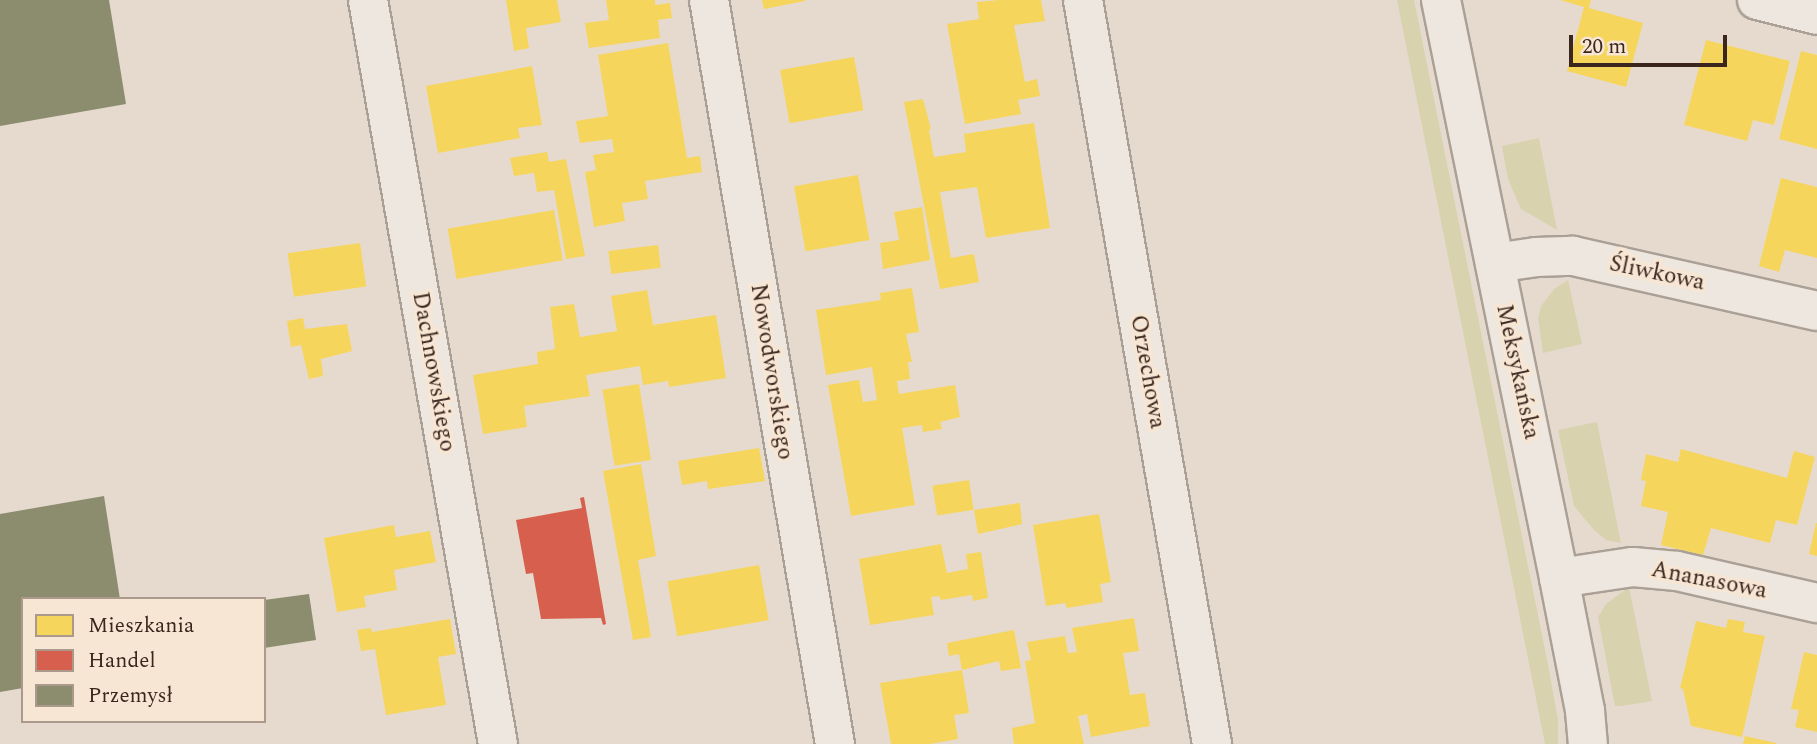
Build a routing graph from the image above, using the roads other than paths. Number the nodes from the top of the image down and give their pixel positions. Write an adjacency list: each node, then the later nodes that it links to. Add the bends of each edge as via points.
1 (368, 0): 11 (street, Dachnowskiego)
2 (709, 0): 12 (street, Nowodworskiego)
3 (1083, 0): 13 (street, Orzechowa)
4 (1441, 0): 7 (street, Meksykańska)
5 (1757, 0): 6 (street)
6 (1817, 15)
7 (1495, 263): 8 (street, Śliwkowa, via 1573,256); 9 (street, Meksykańska)
8 (1817, 311)
9 (1559, 578): 10 (street, Ananasowa, via 1633,567 1677,571); 14 (street, Meksykańska)
10 (1817, 603)
11 (498, 744)
12 (835, 744)
13 (1212, 744)
14 (1588, 744)

